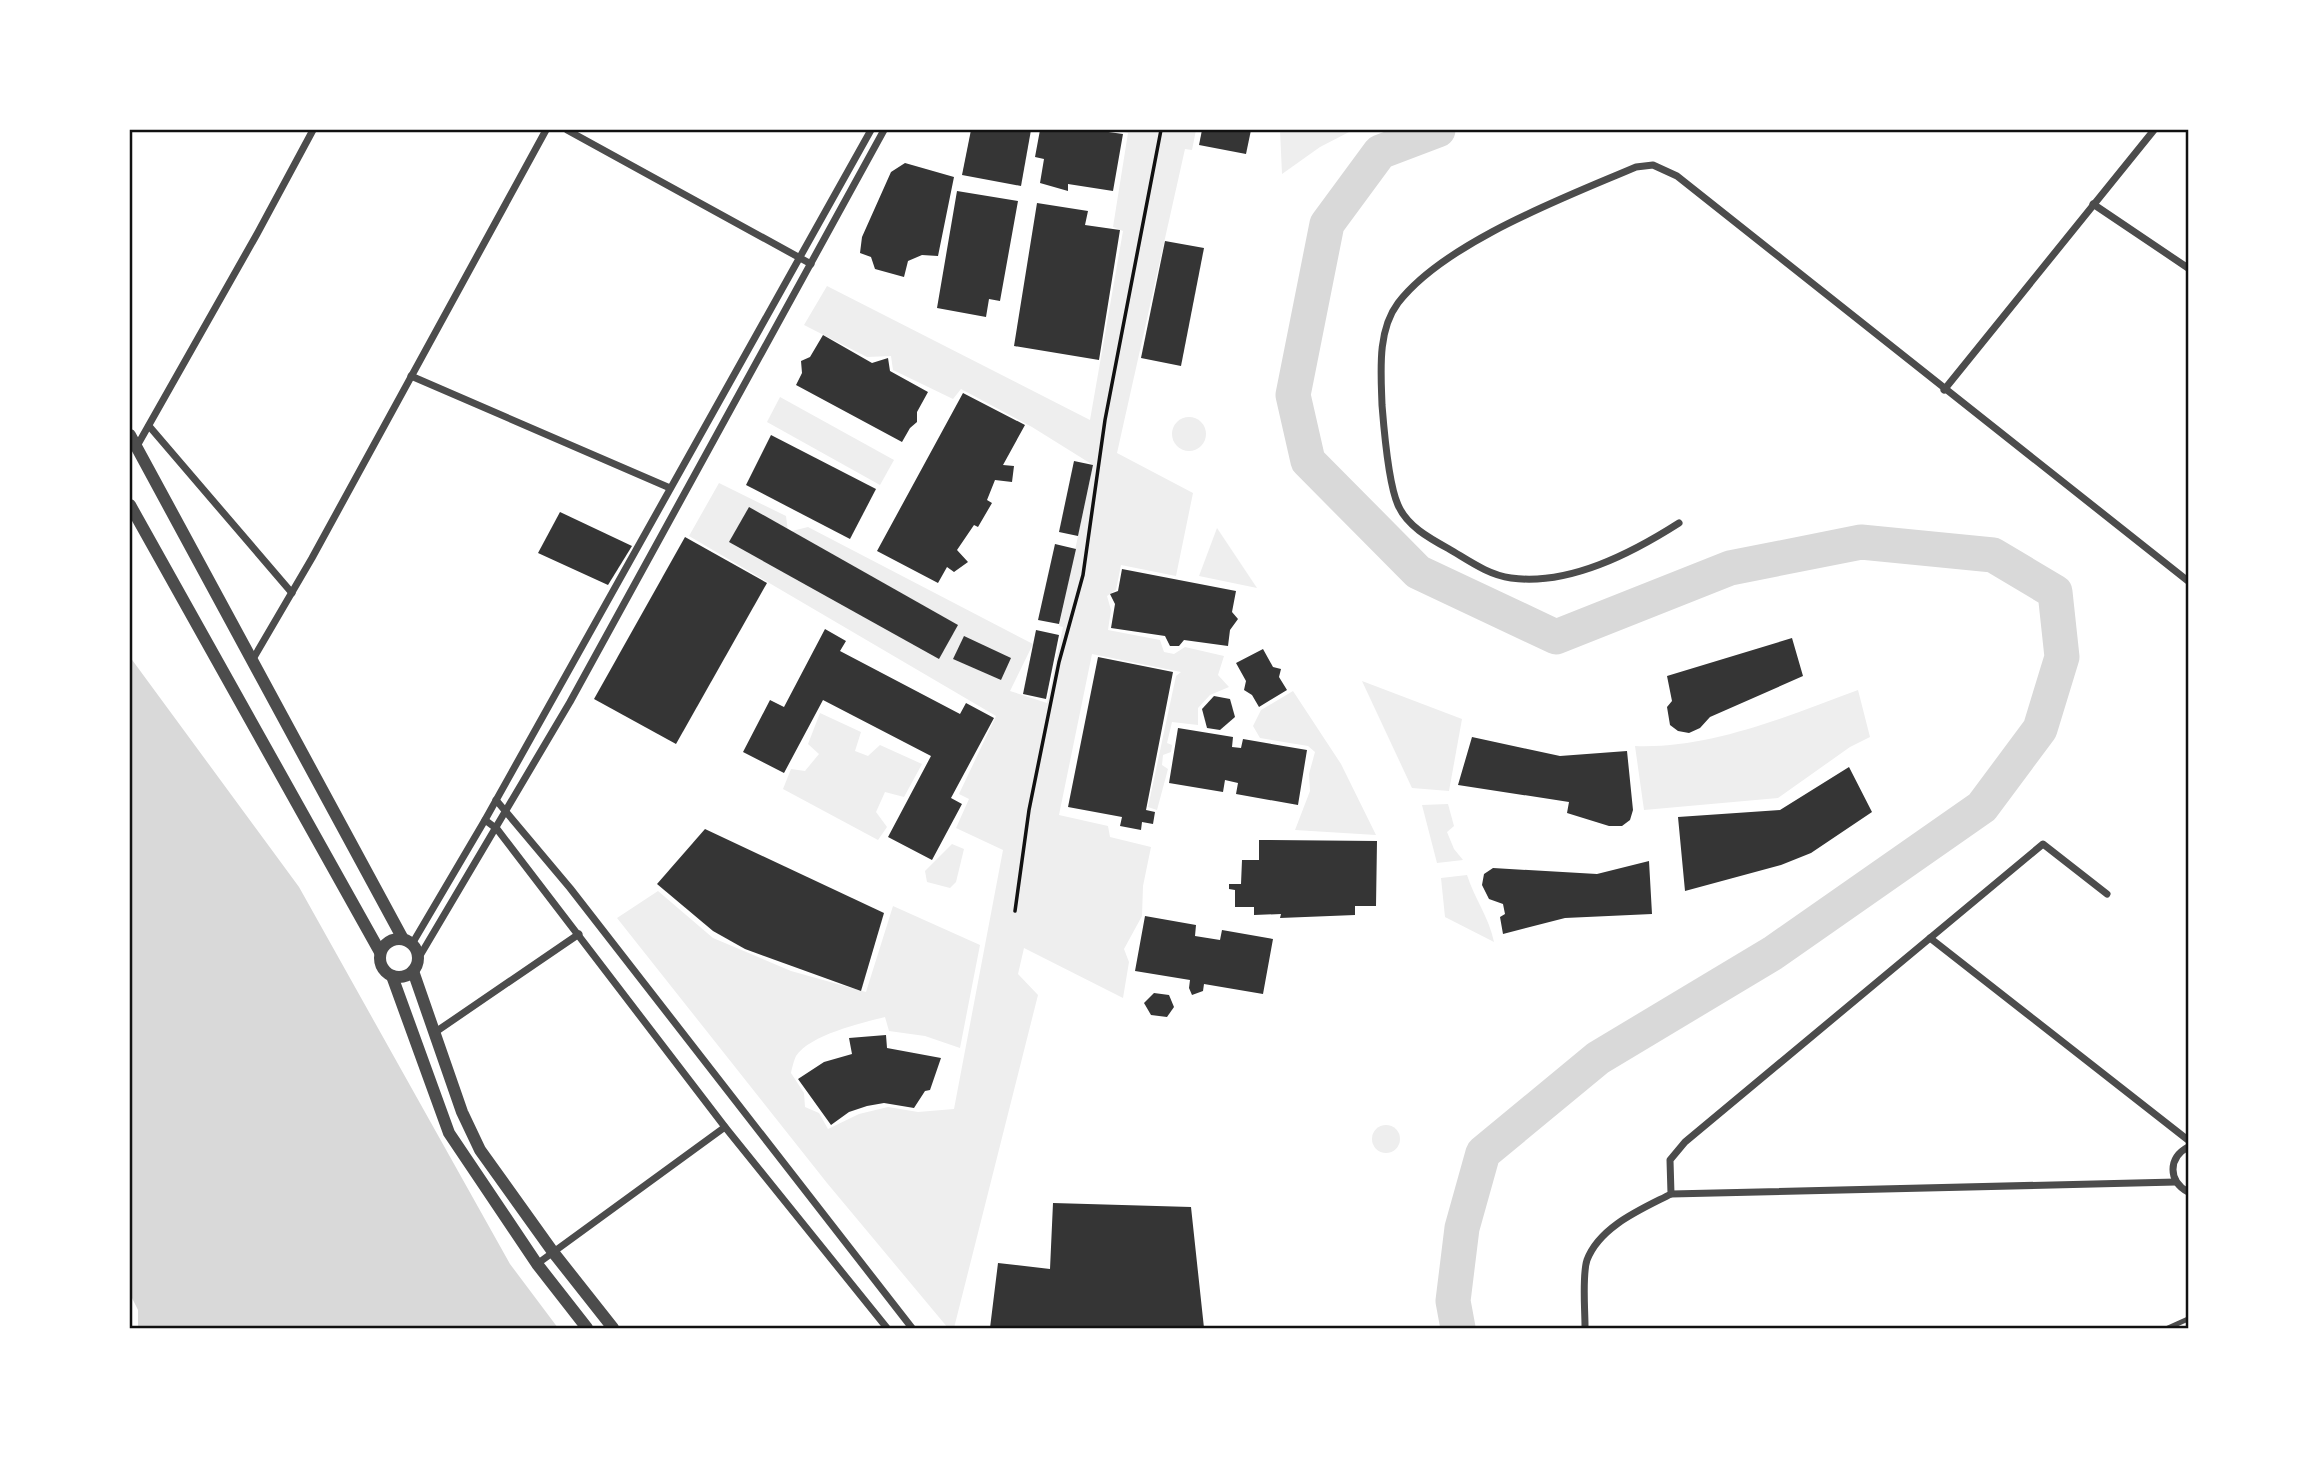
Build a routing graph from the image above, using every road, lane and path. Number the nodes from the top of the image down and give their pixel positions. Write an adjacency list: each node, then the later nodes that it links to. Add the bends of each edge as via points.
1 (313, 130): 14 (street)
2 (546, 130): 12 (street)
3 (567, 130): 9 (street)
4 (871, 130): 9 (street)
5 (884, 130): 10 (street)
6 (1161, 130): 27 (path, via 1105,420 1083,575 1059,662 1029,810)
7 (2154, 130): 8 (street)
8 (2093, 204): 11 (street); 13 (street)
9 (800, 257): 10 (street); 16 (street)
10 (811, 264): 23 (street)
11 (2189, 268)
12 (411, 376): 16 (street); 20 (street)
13 (1944, 390): 18 (street, via 1677,176 1653,165 1605,180 1483,237 1416,282 1396,305 1386,329 1380,367 1384,430 1396,503 1407,521 1427,537 1489,572 1540,578 1591,568); 19 (street)
14 (149, 426): 15 (street); 20 (street)
15 (133, 441): 21 (street)
16 (670, 488): 22 (street)
17 (130, 505): 31 (street)
18 (1679, 523)
19 (2189, 581)
20 (292, 593): 21 (street)
21 (253, 659): 30 (street)
22 (496, 800): 23 (street); 24 (street)
23 (508, 811): 25 (street); 48 (street)
24 (485, 820): 25 (street); 30 (street)
25 (497, 829): 28 (street); 32 (street)
26 (2107, 894): 29 (street, via 2043,844)
27 (1015, 911)
28 (579, 934): 34 (street); 35 (street)
29 (1930, 937): 36 (street); 40 (street, via 1685,1142 1670,1160)
30 (407, 942): 31 (street, via 387,943); 32 (street)
31 (380, 952): 33 (street, via 380,964)
32 (415, 965): 33 (street, via 403,977); 34 (street)
33 (392, 976): 42 (street, via 449,1133)
34 (434, 1033): 41 (street, via 480,1150)
35 (725, 1127): 41 (street); 47 (street)
36 (2189, 1140)
37 (2189, 1147): 38 (street, via 2175,1158)
38 (2176, 1182): 39 (street); 40 (street)
39 (2189, 1192)
40 (1671, 1194): 44 (street, via 1634,1212 1608,1232 1587,1261)
41 (553, 1252): 42 (street); 46 (street)
42 (537, 1264): 45 (street)
43 (2189, 1319): 49 (lane)
44 (1584, 1326)
45 (587, 1328)
46 (614, 1328)
47 (887, 1328)
48 (912, 1328)
49 (2168, 1328)

